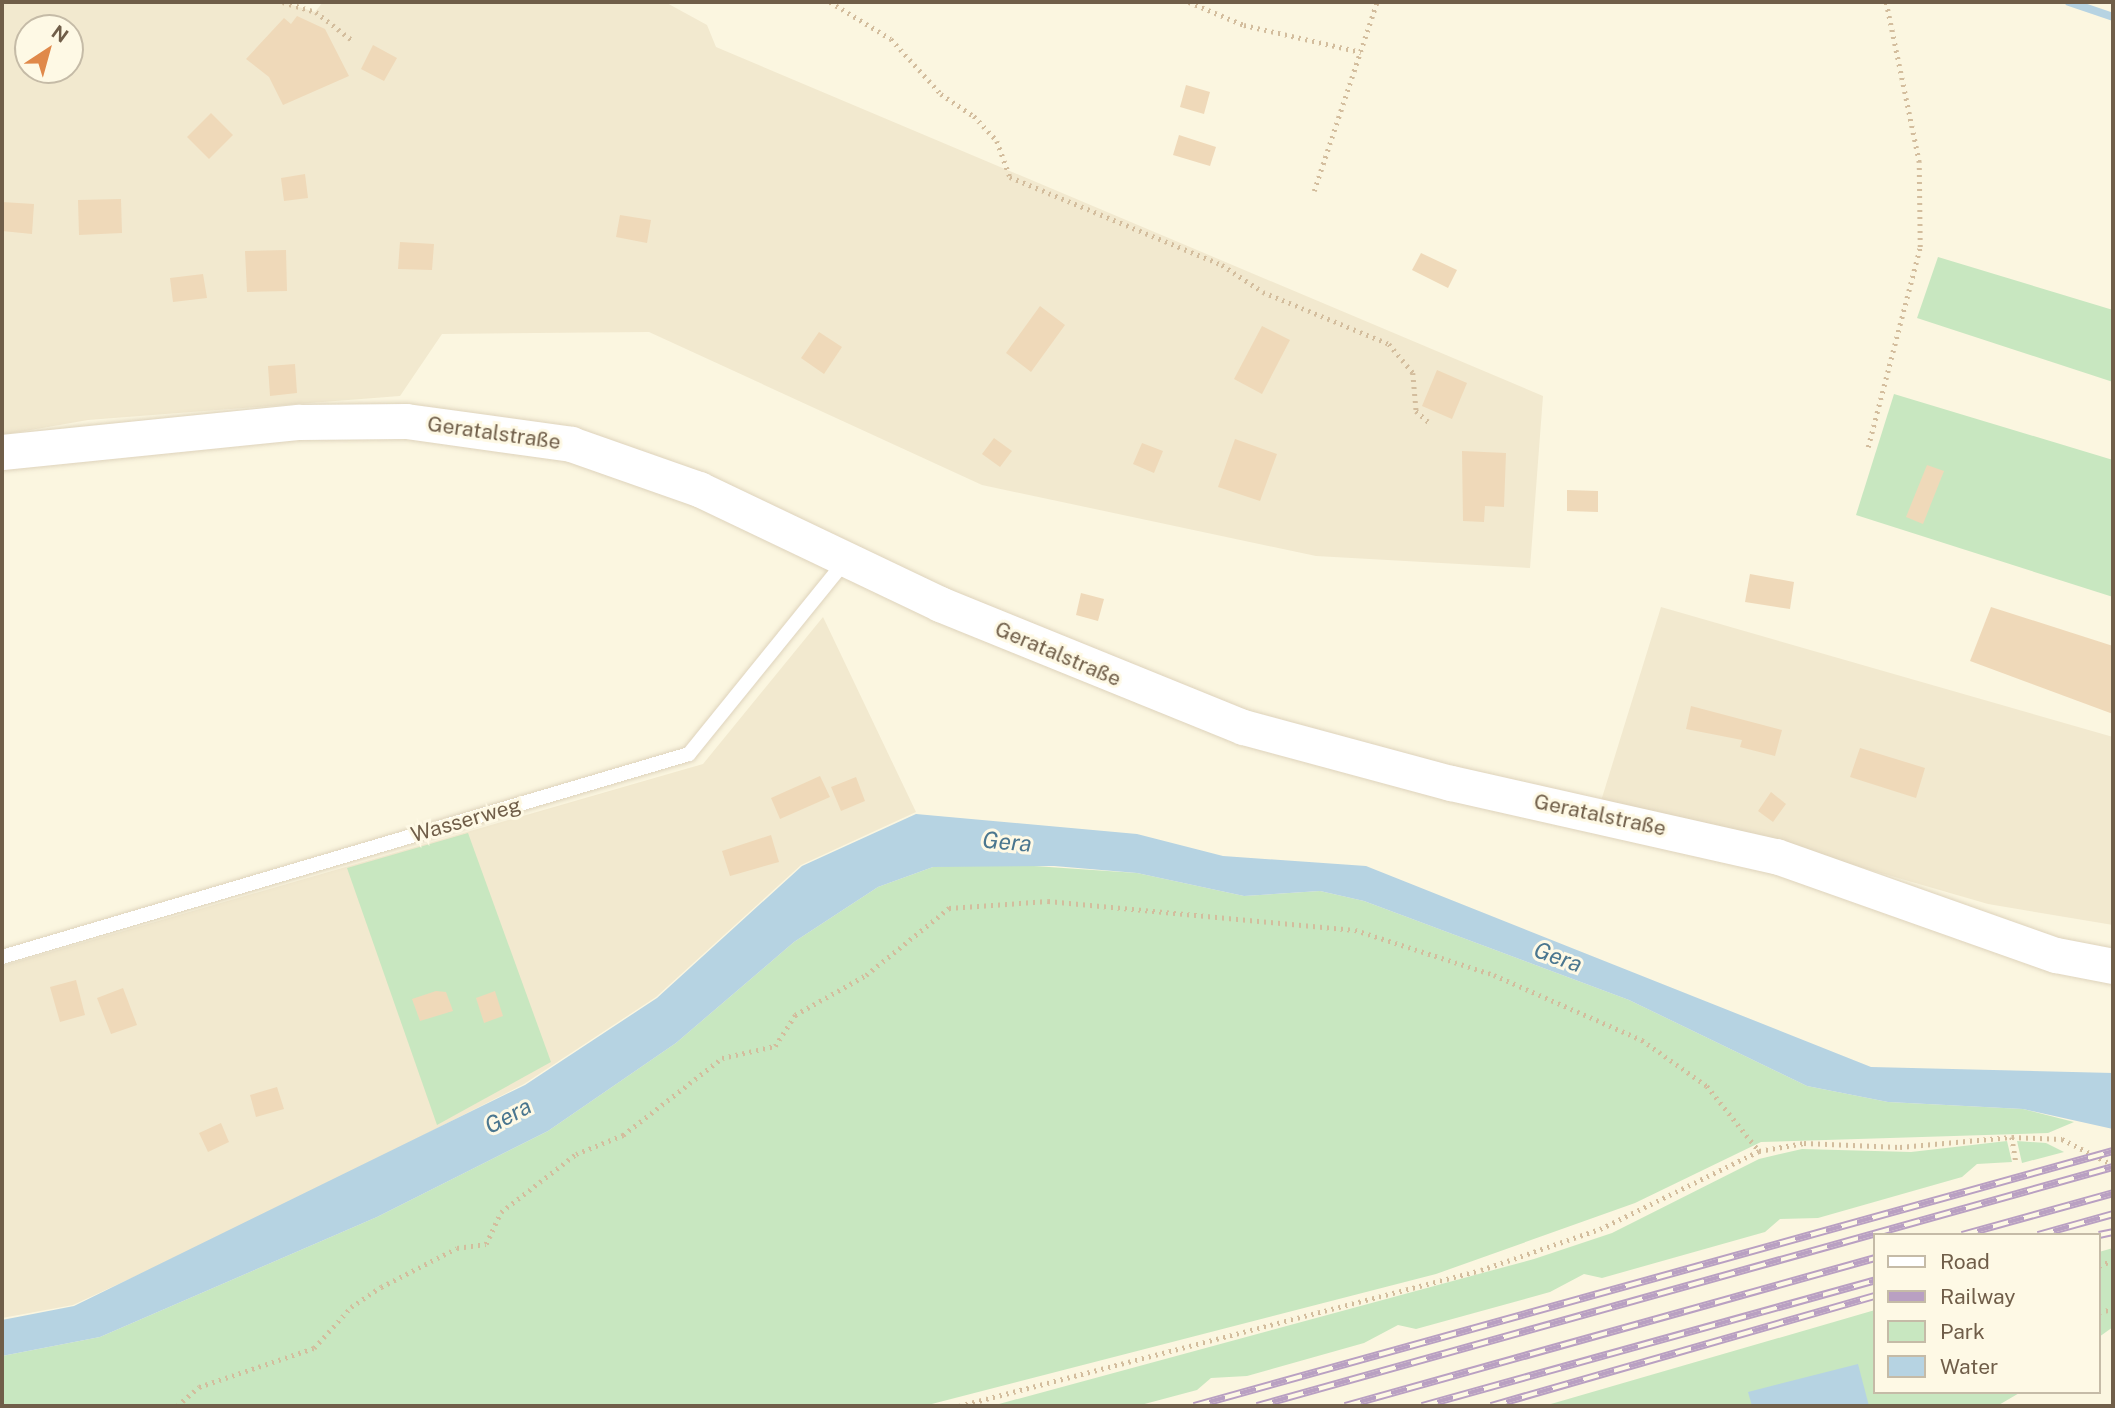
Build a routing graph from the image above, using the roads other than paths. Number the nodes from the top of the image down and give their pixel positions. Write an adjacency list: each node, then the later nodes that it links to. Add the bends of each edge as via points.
1 (2, 452): 2 (street, Geratalstraße, via 299,422 406,421 518,433 624,459)
2 (846, 560): 3 (lane, Wasserweg, via 689,754); 4 (street, Geratalstraße, via 1243,727 1451,783 1776,856 2056,956)
3 (2, 957)
4 (2113, 966)

